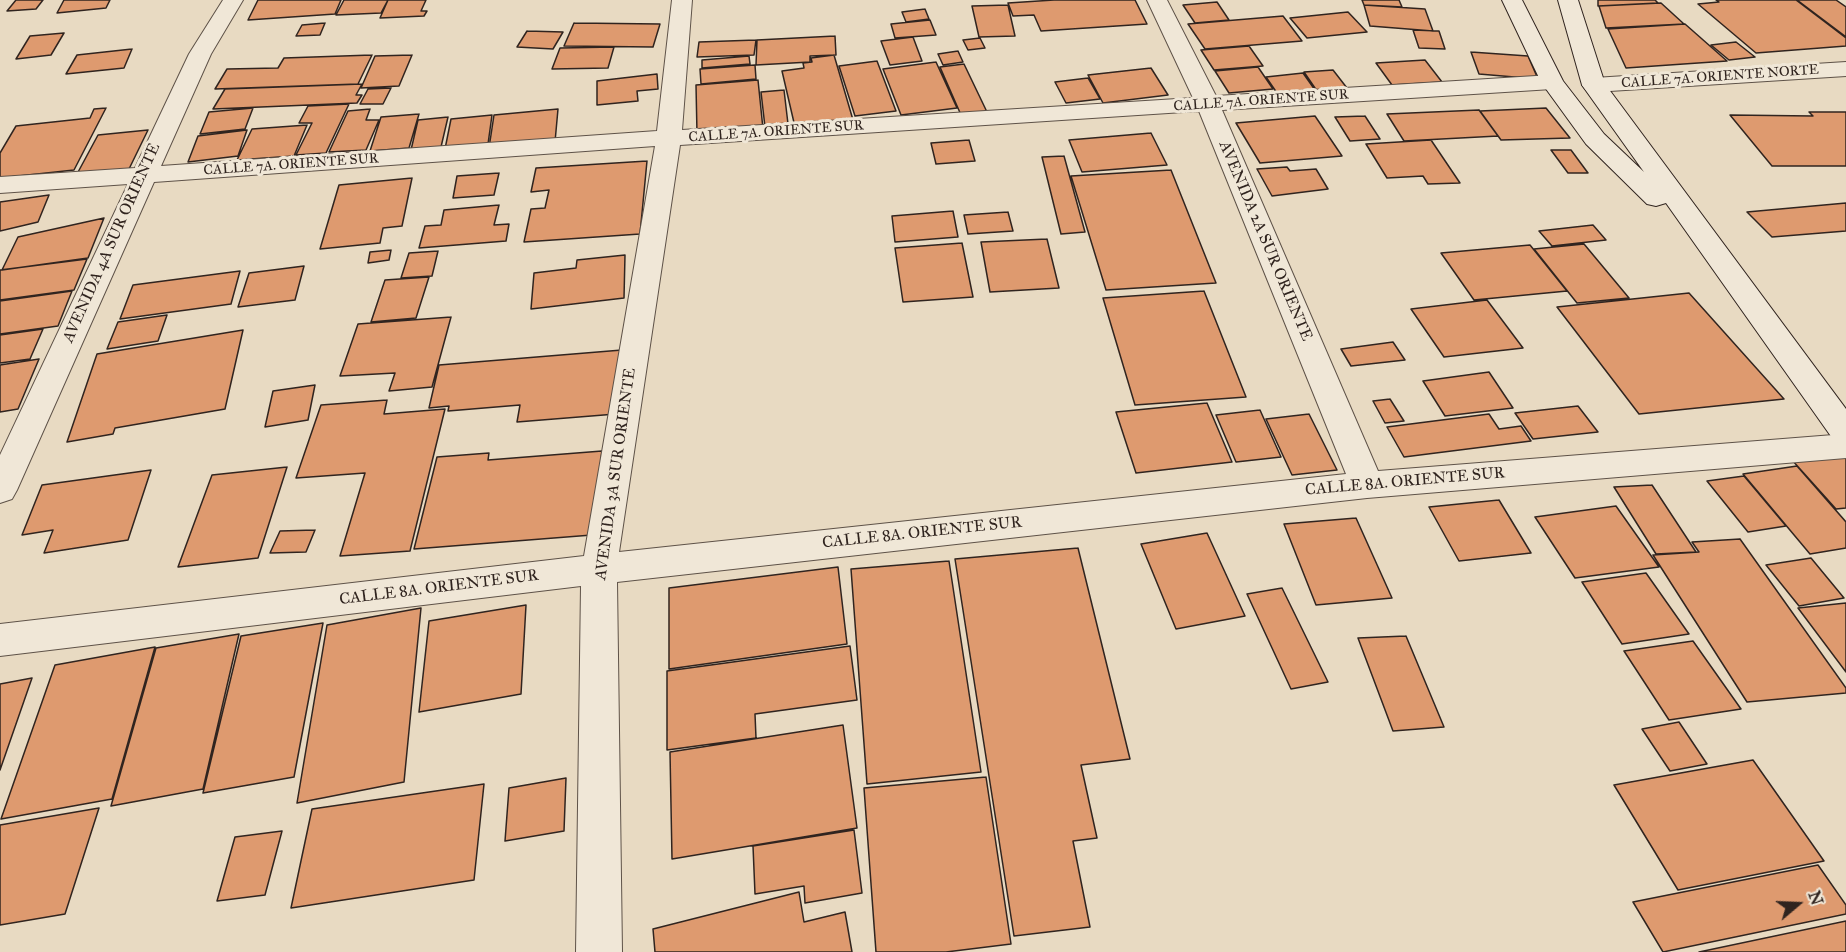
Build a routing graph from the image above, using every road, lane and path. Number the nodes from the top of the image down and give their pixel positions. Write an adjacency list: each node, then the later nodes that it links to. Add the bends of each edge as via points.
1 (233, 0): 11 (street, AVENIDA 4A SUR ORIENTE, via 200,54)
2 (682, 0): 10 (street, AVENIDA 3A SUR ORIENTE)
3 (1157, 0): 9 (street, AVENIDA 2A SUR ORIENTE)
4 (1512, 0): 7 (street)
5 (1568, 0): 8 (street)
6 (1846, 69): 8 (street, CALLE 7A. ORIENTE NORTE)
7 (1552, 82): 9 (street, CALLE 7A. ORIENTE SUR); 13 (street, via 1595,139)
8 (1594, 85): 13 (street)
9 (1208, 104): 10 (street, CALLE 7A. ORIENTE SUR); 16 (street, AVENIDA 2A SUR ORIENTE)
10 (669, 138): 11 (street, CALLE 7A. ORIENTE SUR); 18 (street, AVENIDA 3A SUR ORIENTE)
11 (142, 176): 12 (street, CALLE 7A. ORIENTE SUR); 17 (street, AVENIDA 4A SUR ORIENTE)
12 (0, 185)
13 (1718, 259): 14 (street)
14 (1846, 433)
15 (1846, 446): 16 (street, CALLE 8A. ORIENTE SUR)
16 (1367, 484): 18 (street, CALLE 8A. ORIENTE SUR)
17 (0, 490)
18 (599, 569): 19 (street, CALLE 8A. ORIENTE SUR); 20 (street, AVENIDA 3A SUR ORIENTE)
19 (0, 640)
20 (599, 952)

